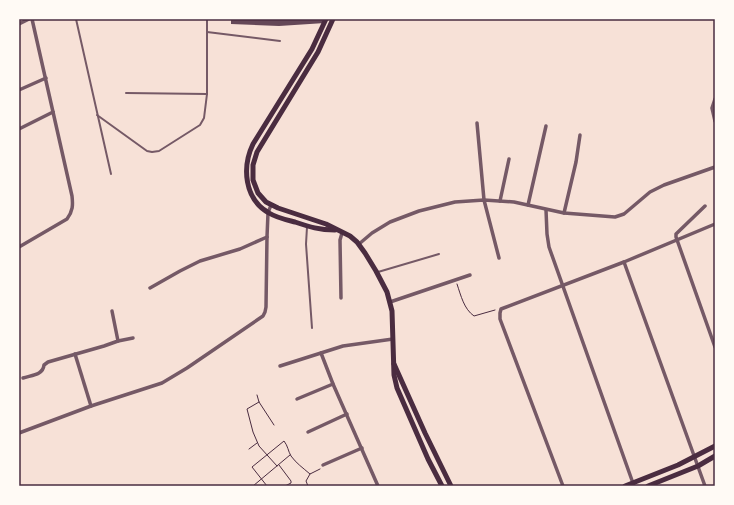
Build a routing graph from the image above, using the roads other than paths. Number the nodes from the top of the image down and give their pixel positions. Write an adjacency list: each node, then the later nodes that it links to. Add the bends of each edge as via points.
1 (29, 19): 7 (street)
2 (32, 19): 10 (street)
3 (76, 19): 18 (lane)
4 (207, 19): 8 (lane)
5 (326, 19): 12 (main road, via 312,48)
6 (333, 19): 14 (main road, via 318,52)
7 (19, 24)
8 (207, 32): 9 (lane); 15 (lane)
9 (280, 41)
10 (46, 78): 11 (street); 17 (street)
11 (19, 90)
12 (286, 90): 14 (main road); 33 (main road, via 253,144 247,163 250,190 259,205)
13 (126, 93): 15 (lane)
14 (292, 93): 29 (main road, via 257,152 254,162 253,176 256,187 262,198)
15 (207, 94): 18 (lane, via 202,122 159,151 148,151)
16 (715, 99): 19 (street, via 712,108)
17 (53, 112): 22 (street); 42 (street, via 73,207 67,219)
18 (97, 115): 26 (lane)
19 (715, 120)
20 (477, 123): 27 (street)
21 (546, 126): 30 (street)
22 (19, 128)
23 (580, 135): 34 (street)
24 (509, 158): 28 (street)
25 (715, 167): 34 (street, via 650,192 621,215 606,217)
26 (111, 174)
27 (484, 200): 28 (street); 41 (street, via 455,202 419,211 385,225); 44 (street)
28 (500, 201): 30 (street)
29 (271, 205): 33 (street); 37 (main road, via 326,224)
30 (528, 205): 32 (street)
31 (705, 206): 40 (street, via 676,234)
32 (546, 210): 34 (street); 48 (street, via 549,247)
33 (268, 213): 35 (main road); 39 (street)
34 (564, 213)
35 (307, 226): 37 (main road); 53 (lane)
36 (715, 226): 40 (street)
37 (336, 230): 38 (main road)
38 (342, 233): 41 (main road); 50 (street)
39 (267, 237): 49 (street, via 240,249 200,261); 65 (street, via 266,307 258,320 162,383)
40 (677, 240): 45 (street); 57 (street)
41 (359, 244): 46 (main road)
42 (19, 246)
43 (439, 254): 46 (lane)
44 (499, 258)
45 (624, 262): 48 (street); 73 (street)
46 (376, 273): 51 (main road)
47 (470, 276): 51 (street)
48 (563, 284): 77 (street); 81 (street, via 501,309 500,313 500,319)
49 (150, 288)
50 (341, 298)
51 (390, 302): 55 (main road)
52 (112, 311): 56 (street)
53 (312, 328)
54 (133, 338): 56 (street)
55 (393, 339): 58 (street, via 350,344); 60 (main road)
56 (118, 341): 59 (street)
57 (715, 347)
58 (321, 353): 61 (street); 63 (street)
59 (75, 354): 62 (street, via 48,362 41,372); 65 (street)
60 (393, 362): 72 (main road); 74 (main road, via 397,388)
61 (280, 366)
62 (23, 378)
63 (332, 384): 64 (street); 66 (street)
64 (297, 399)
65 (91, 406): 68 (street)
66 (347, 414): 67 (street); 70 (street)
67 (308, 432)
68 (19, 433)
69 (715, 446): 73 (main road)
70 (362, 448): 75 (street); 78 (street)
71 (715, 456): 76 (main road)
72 (436, 457): 74 (main road); 80 (main road)
73 (694, 458): 76 (street); 77 (main road)
74 (429, 460): 79 (main road)
75 (323, 465)
76 (698, 466): 83 (main road); 84 (street)
77 (633, 485): 82 (main road)
78 (376, 486)
79 (442, 486)
80 (451, 486)
81 (562, 486)
82 (625, 486)
83 (648, 486)
84 (705, 486)

